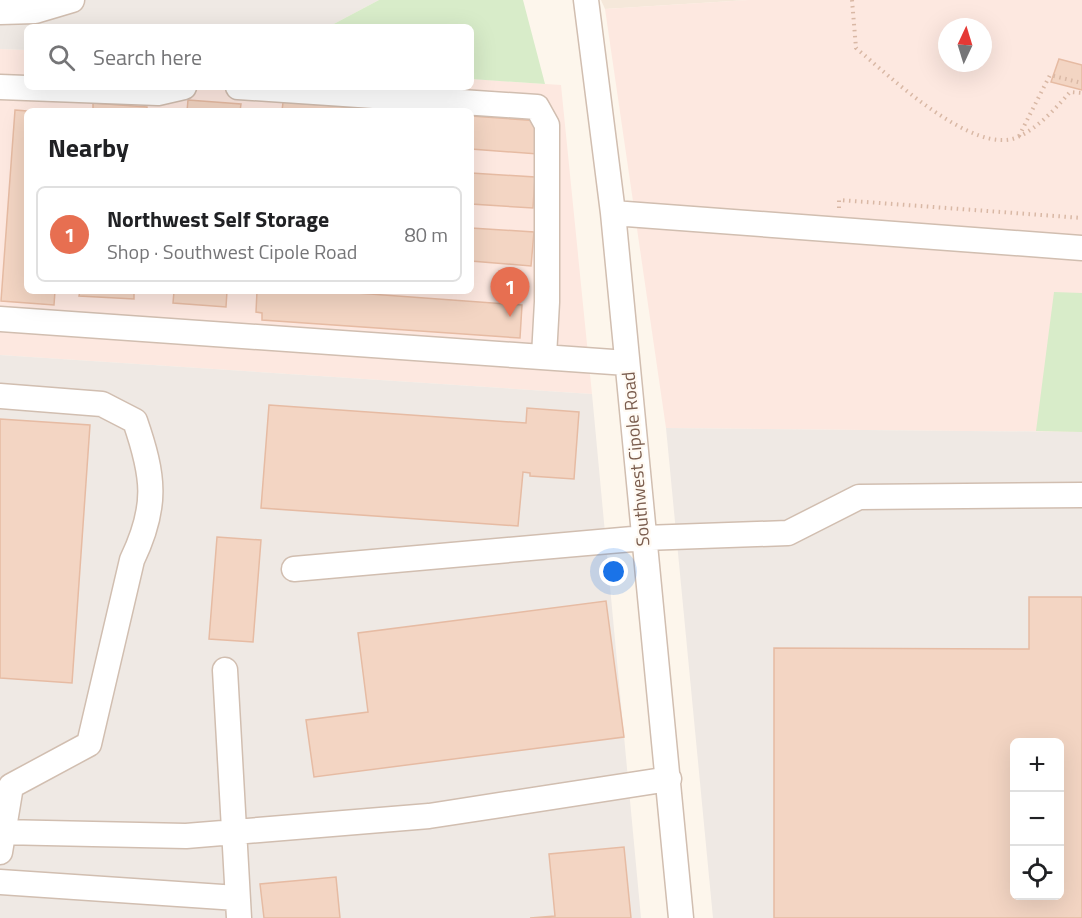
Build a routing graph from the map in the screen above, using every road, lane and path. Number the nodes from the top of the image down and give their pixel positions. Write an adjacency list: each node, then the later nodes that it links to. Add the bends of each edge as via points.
1 (72, 0): 4 (street, via 35,12)
2 (586, 0): 13 (street, Southwest Cipole Road)
3 (852, 0): 12 (path, via 856,48 931,111 990,140)
4 (0, 12)
5 (1082, 83): 12 (path, via 1050,75)
6 (0, 87): 7 (street)
7 (24, 88)
8 (79, 90): 9 (street)
9 (171, 90)
10 (283, 90): 18 (street, via 537,107 547,124)
11 (1082, 93): 12 (path, via 1070,92 1055,110)
12 (1018, 137)
13 (613, 213): 16 (street); 19 (street, Southwest Cipole Road)
14 (1082, 218): 15 (path, via 839,200)
15 (838, 219)
16 (1082, 248)
17 (0, 320): 18 (street)
18 (544, 356): 19 (street)
19 (627, 363): 22 (street, Southwest Cipole Road)
20 (0, 396): 26 (street, via 102,404 135,421 149,463 152,491 89,744)
21 (1082, 495): 22 (street, via 859,497 788,533)
22 (644, 538): 23 (street); 25 (street, Southwest Cipole Road)
23 (294, 569)
24 (225, 670): 27 (street)
25 (669, 778): 27 (street, via 429,816); 31 (street, Southwest Cipole Road)
26 (5, 786): 28 (street)
27 (233, 830): 28 (street, via 186,836); 30 (street)
28 (0, 839)
29 (0, 882): 30 (street)
30 (238, 908)
31 (681, 918)

